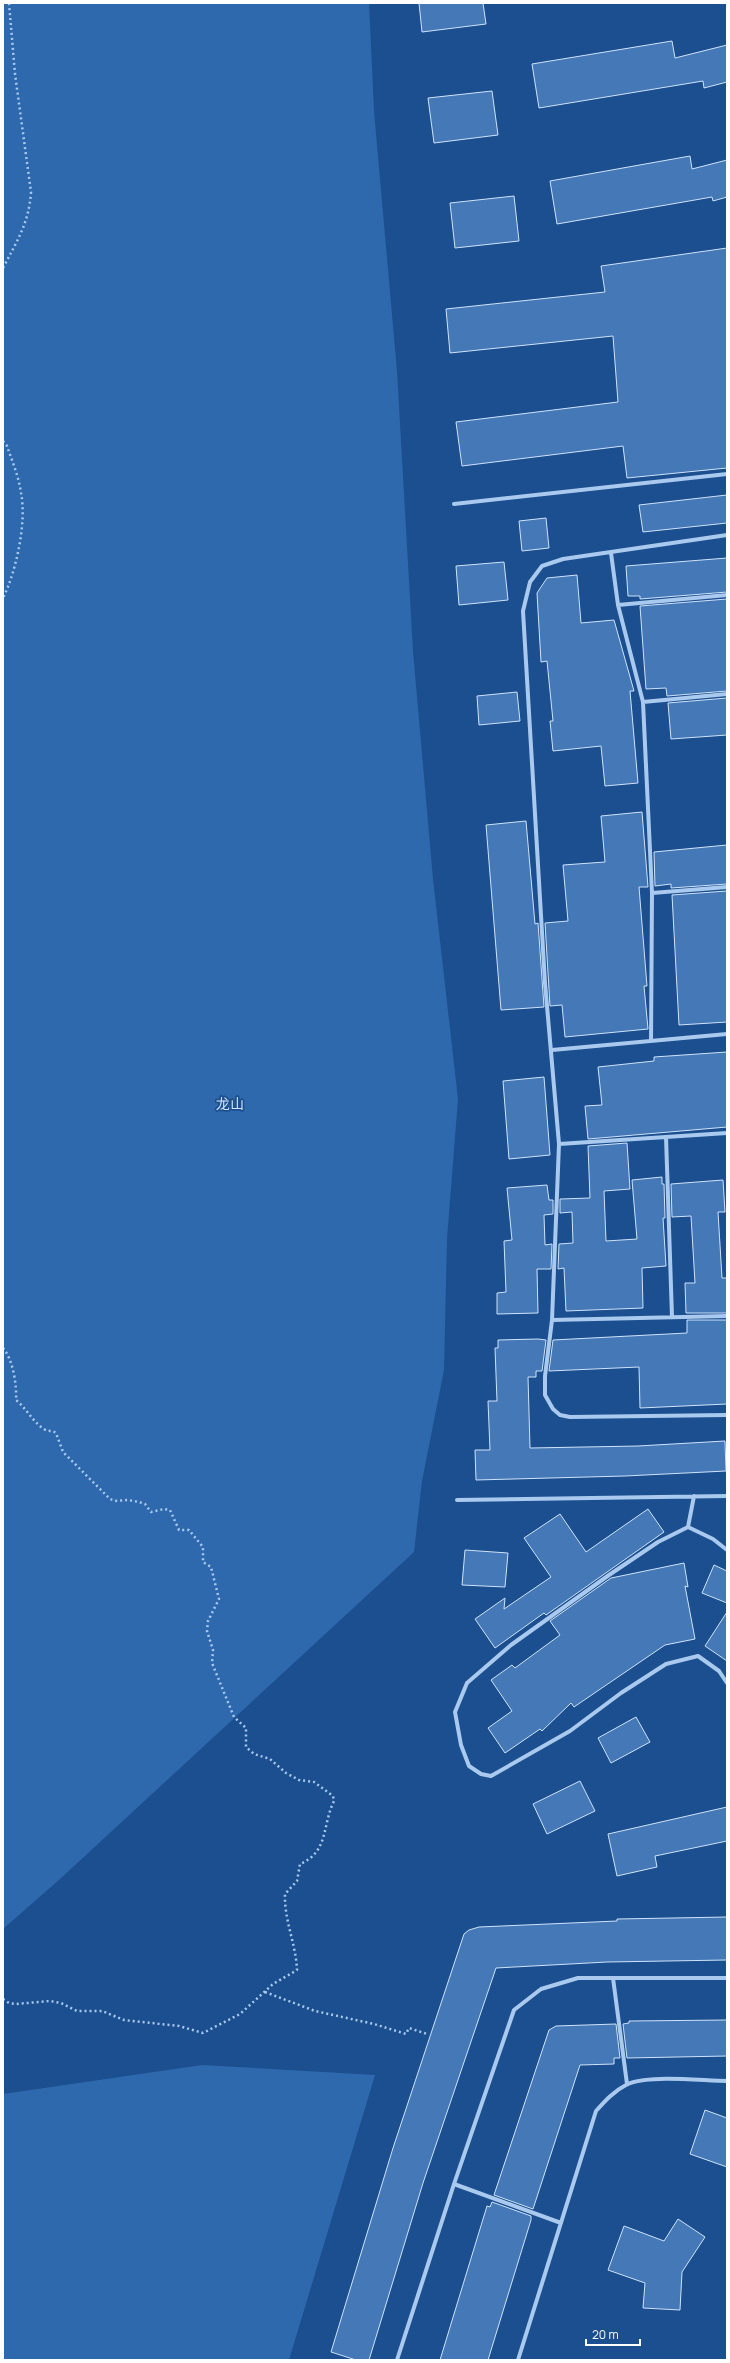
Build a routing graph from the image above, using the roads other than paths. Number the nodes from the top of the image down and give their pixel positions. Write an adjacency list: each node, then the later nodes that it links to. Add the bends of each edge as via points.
1 (727, 474): 2 (street)
2 (454, 504)
3 (727, 535): 4 (street)
4 (611, 553): 6 (street); 13 (street, via 564,559 542,566 530,582 523,611 545,983)
5 (727, 595): 6 (street)
6 (618, 605): 8 (street)
7 (727, 694): 8 (street)
8 (643, 702): 10 (street)
9 (727, 887): 10 (street)
10 (652, 893): 12 (street)
11 (727, 1034): 12 (street)
12 (651, 1041): 13 (street)
13 (552, 1050): 16 (street)
14 (727, 1133): 15 (street)
15 (666, 1137): 16 (street); 18 (street)
16 (559, 1144): 19 (street)
17 (727, 1316): 18 (street)
18 (672, 1317): 19 (street)
19 (552, 1320): 20 (street, via 545,1395 560,1415)
20 (727, 1415)
21 (694, 1496): 22 (street); 23 (street); 24 (street)
22 (727, 1496)
23 (457, 1500)
24 (688, 1527): 25 (street, via 713,1539); 26 (street, via 658,1542 609,1575 511,1645 467,1683 455,1712 461,1745 470,1766 481,1774 491,1776 570,1731 666,1664 698,1656 719,1672)
25 (727, 1550)
26 (727, 1683)
27 (612, 1978): 28 (street); 30 (street); 31 (street, via 578,1978 541,1989 514,2010)
28 (727, 1978)
29 (727, 2081): 30 (street, via 642,2079)
30 (627, 2084): 32 (street, via 612,2094 596,2111)
31 (454, 2184): 32 (street); 33 (street)
32 (561, 2223): 34 (street)
33 (397, 2360)
34 (518, 2360)

